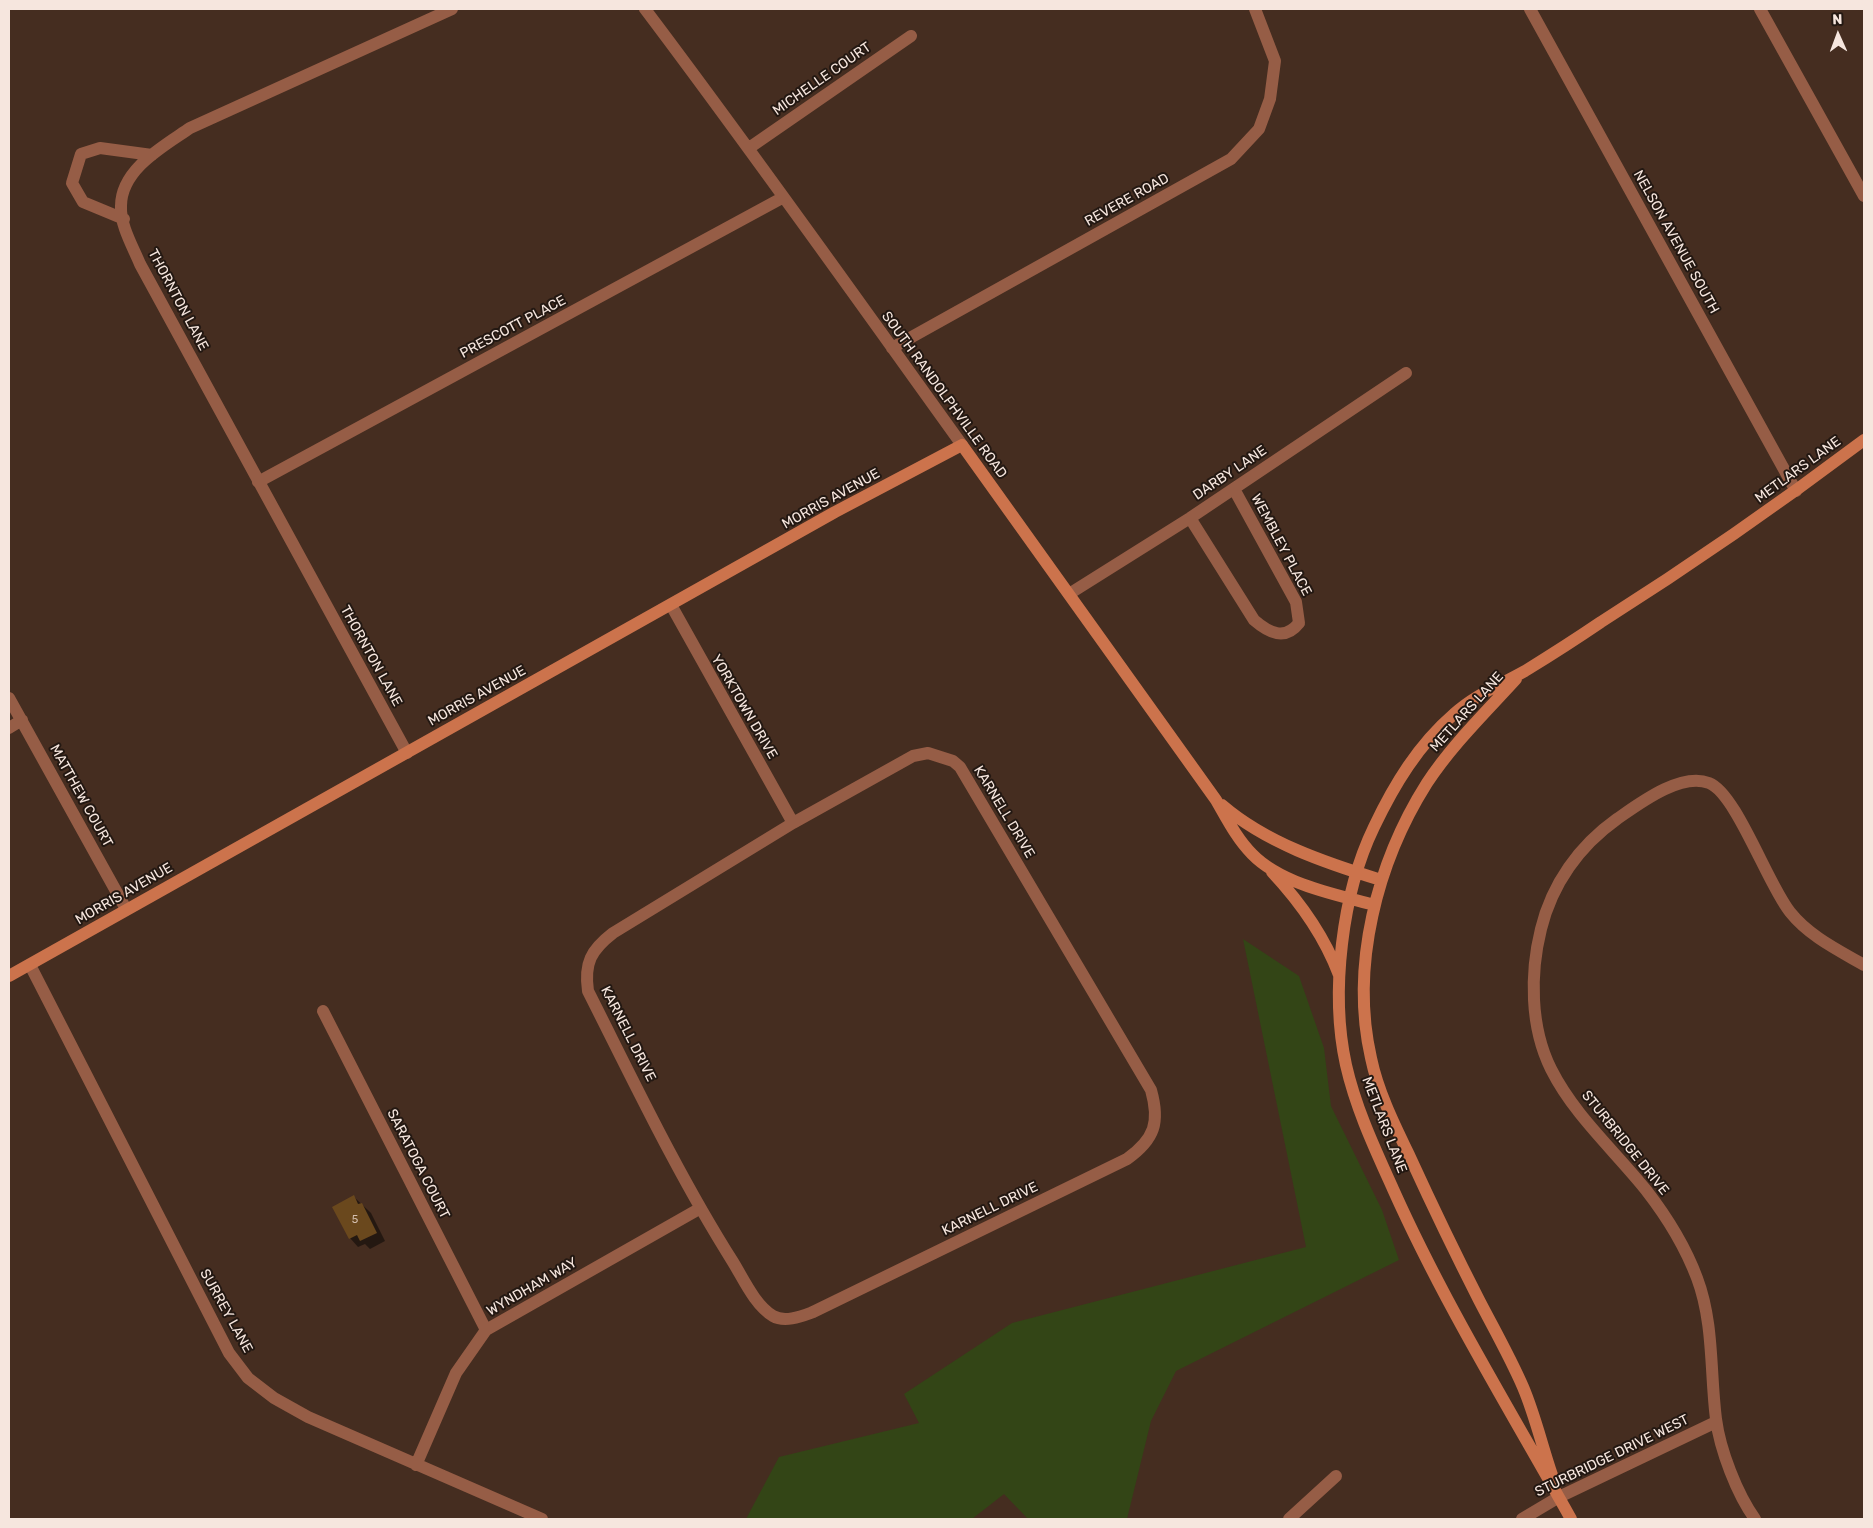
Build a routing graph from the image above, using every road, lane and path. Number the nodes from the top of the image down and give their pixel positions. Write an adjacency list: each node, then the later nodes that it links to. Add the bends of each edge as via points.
1 (452, 9): 8 (street, THORNTON LANE, via 190,128)
2 (645, 9): 7 (street, SOUTH RANDOLPHVILLE ROAD)
3 (1255, 9): 12 (street, REVERE ROAD, via 1274,61 1270,99 1259,128 1231,159)
4 (1530, 9): 18 (street, NELSON AVENUE SOUTH)
5 (1760, 9): 9 (street)
6 (911, 36): 7 (street, MICHELLE COURT)
7 (749, 148): 10 (street, SOUTH RANDOLPHVILLE ROAD)
8 (152, 155): 11 (street, THORNTON LANE, via 128,179 121,206); 11 (street, via 100,148 80,154 72,183 83,202)
9 (1864, 196)
10 (782, 198): 12 (street, SOUTH RANDOLPHVILLE ROAD); 16 (street, PRESCOTT PLACE)
11 (124, 219): 16 (street, THORNTON LANE, via 140,264)
12 (892, 348): 15 (street, SOUTH RANDOLPHVILLE ROAD)
13 (1406, 373): 17 (street, DARBY LANE)
14 (1864, 440): 18 (main road, METLARS LANE)
15 (962, 445): 20 (main road, SOUTH RANDOLPHVILLE ROAD); 21 (main road, MORRIS AVENUE)
16 (258, 482): 26 (street, THORNTON LANE)
17 (1234, 488): 19 (street, DARBY LANE); 19 (street, WEMBLEY PLACE, via 1296,602 1299,623 1293,630 1277,634 1254,620)
18 (1796, 491): 22 (main road, METLARS LANE, via 1642,597)
19 (1190, 518): 20 (street, DARBY LANE)
20 (1070, 594): 27 (main road, SOUTH RANDOLPHVILLE ROAD)
21 (671, 605): 26 (main road, MORRIS AVENUE); 28 (street, YORKTOWN DRIVE)
22 (1523, 672): 30 (main road, METLARS LANE, via 1478,695 1452,715 1413,758 1386,802); 31 (main road, METLARS LANE, via 1468,730 1432,776 1399,836)
23 (9, 698): 24 (street, MATTHEW COURT)
24 (22, 720): 25 (street); 34 (street, MATTHEW COURT)
25 (9, 728)
26 (407, 753): 34 (main road, MORRIS AVENUE)
27 (1216, 800): 29 (main road, SOUTH RANDOLPHVILLE ROAD, via 1240,839); 30 (main road, SOUTH RANDOLPHVILLE ROAD, via 1272,838)
28 (793, 822): 40 (street, KARNELL DRIVE, via 613,933 589,958 588,991); 40 (street, KARNELL DRIVE, via 913,756 928,753 953,761 965,776 1151,1090 1157,1112 1153,1131 1140,1149 1127,1159 814,1312 795,1318 775,1317 764,1309)
29 (1266, 866): 32 (main road, SOUTH RANDOLPHVILLE ROAD, via 1318,890); 38 (main road, via 1318,929)
30 (1356, 872): 31 (main road, SOUTH RANDOLPHVILLE ROAD); 32 (main road, METLARS LANE)
31 (1381, 880): 33 (main road, METLARS LANE)
32 (1351, 898): 33 (main road, SOUTH RANDOLPHVILLE ROAD); 38 (main road, METLARS LANE)
33 (1375, 904): 45 (main road, METLARS LANE, via 1364,996 1371,1060 1421,1182 1524,1388)
34 (126, 909): 36 (main road, MORRIS AVENUE)
35 (1864, 965): 42 (street, STURBRIDGE DRIVE, via 1808,930 1790,912 1772,885 1724,794 1712,784 1694,780 1680,782 1665,790 1616,819 1594,838 1556,886 1545,912 1534,979 1540,1038 1550,1068 1585,1121 1646,1190 1688,1252 1708,1321)
36 (30, 966): 37 (main road, MORRIS AVENUE); 43 (street, SURREY LANE, via 229,1353 248,1378 274,1398 308,1417)
37 (9, 976)
38 (1340, 977): 45 (main road, METLARS LANE, via 1345,1062 1356,1103 1405,1216 1451,1306)
39 (323, 1011): 41 (street, SARATOGA COURT)
40 (699, 1209): 41 (street, WYNDHAM WAY)
41 (486, 1330): 43 (street, WYNDHAM WAY, via 456,1373)
42 (1716, 1422): 45 (street, STURBRIDGE DRIVE WEST); 50 (street, STURBRIDGE DRIVE, via 1730,1468)
43 (416, 1465): 46 (street, SURREY LANE)
44 (1336, 1476): 47 (street)
45 (1559, 1497): 48 (street, STURBRIDGE DRIVE WEST); 49 (main road, METLARS LANE)
46 (542, 1519)
47 (1289, 1519)
48 (1522, 1519)
49 (1571, 1519)
50 (1755, 1519)

